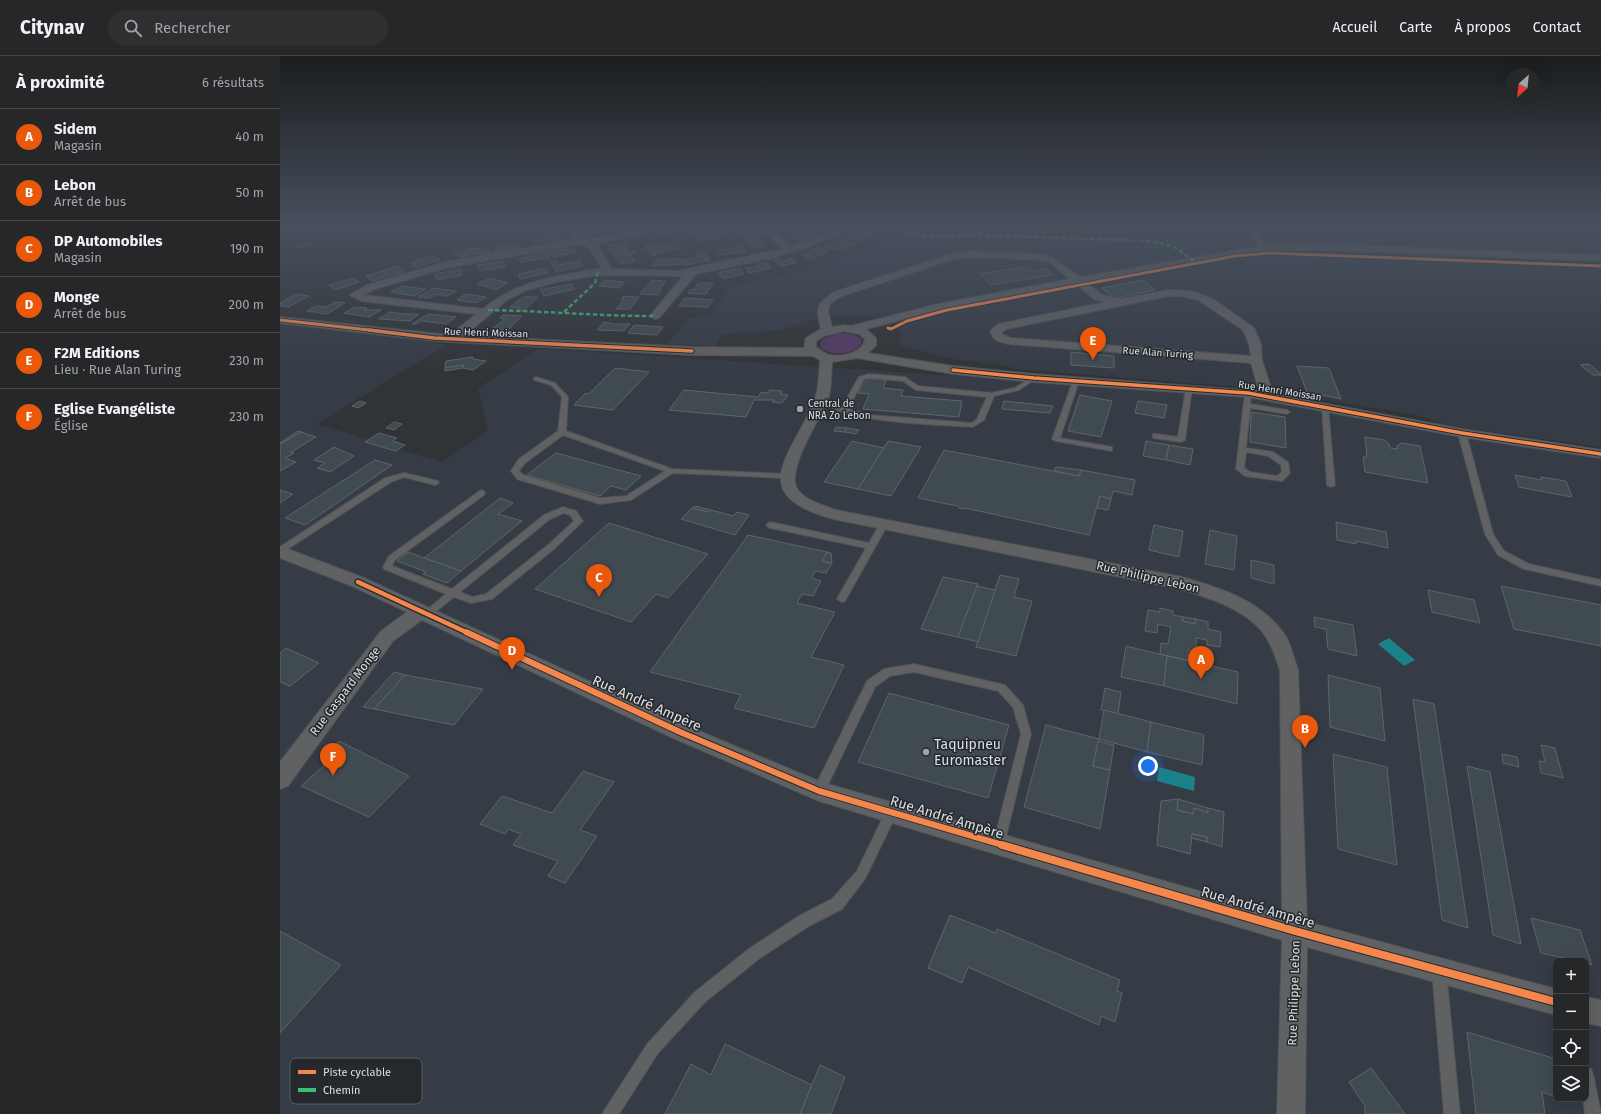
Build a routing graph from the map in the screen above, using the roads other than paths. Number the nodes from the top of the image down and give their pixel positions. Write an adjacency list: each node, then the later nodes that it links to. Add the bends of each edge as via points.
1 (413, 274): 11 (street, via 371,287 355,295 361,298)
2 (583, 274): 11 (street, via 556,278 523,288 503,298)
3 (690, 274): 13 (street)
4 (897, 274): 16 (street, Rue Alan Turing, via 838,294 825,302 823,312)
5 (1070, 274): 7 (street, Rue Alan Turing)
6 (1115, 274): 7 (street)
7 (1078, 281): 8 (street, Rue Alan Turing); 12 (street)
8 (1098, 297): 9 (street, Rue Alan Turing); 10 (street, via 1098,303)
9 (1123, 303): 10 (street, Rue Alan Turing); 24 (street, Rue Alan Turing, via 1169,293 1193,294 1248,328 1258,355)
10 (1092, 310): 24 (street, Rue Alan Turing, via 1002,326 998,328 997,334 1009,342)
11 (485, 312): 17 (street)
12 (916, 313): 15 (street); 19 (street, via 884,326)
13 (655, 316)
14 (280, 320): 17 (street, Rue Henri Moissan)
15 (852, 329): 16 (street); 19 (street, Rue Henri Moissan, via 866,334)
16 (827, 330): 18 (street, Rue Henri Moissan)
17 (453, 339): 20 (street, Rue Henri Moissan)
18 (810, 340): 20 (street, Rue Henri Moissan, via 786,345); 21 (street)
19 (871, 340): 22 (street, via 870,347); 25 (street, Rue Henri Moissan, via 890,352)
20 (692, 351): 21 (street, Rue Henri Moissan)
21 (813, 352): 23 (street)
22 (854, 356): 23 (street, Rue Henri Moissan); 25 (street, Rue Henri Moissan); 30 (street)
23 (826, 358): 30 (street)
24 (1256, 360): 32 (street, Rue Alan Turing)
25 (953, 370): 26 (street, Rue Henri Moissan)
26 (1034, 378): 28 (street, Rue Henri Moissan); 31 (lane, via 1017,389)
27 (536, 379): 37 (lane, via 553,384 565,397)
28 (1076, 381): 29 (street, Rue Henri Moissan); 40 (lane, via 1056,439)
29 (1188, 388): 33 (street, Rue Henri Moissan); 39 (lane, via 1181,440)
30 (822, 394): 35 (lane); 44 (street)
31 (991, 395): 35 (lane, via 980,420 973,425 870,416); 35 (lane, via 916,388 906,379 869,376 861,378)
32 (1268, 396): 33 (street, Rue Henri Moissan); 34 (street, Rue Henri Moissan)
33 (1247, 399): 36 (lane); 41 (lane)
34 (1325, 407): 38 (street, Rue Henri Moissan); 46 (lane)
35 (844, 410)
36 (1287, 412)
37 (562, 432): 43 (lane); 43 (lane, via 522,461 515,471 520,477 600,501 628,498)
38 (1462, 433): 42 (street, Rue Henri Moissan); 52 (lane, via 1489,534 1501,552 1527,567)
39 (1156, 436)
40 (1109, 449)
41 (1241, 449): 41 (lane, via 1240,469 1248,474 1279,479 1286,473 1285,464 1270,454)
42 (1601, 454)
43 (671, 471): 44 (lane)
44 (787, 476): 49 (street, Rue Philippe Lebon, via 789,490 804,503 833,514)
45 (435, 483): 51 (lane, via 404,475 388,480)
46 (1331, 485)
47 (481, 493): 53 (lane, via 392,558 387,567)
48 (770, 524): 50 (lane)
49 (884, 524): 50 (lane); 60 (street, Rue Philippe Lebon, via 1182,583 1228,598 1260,619 1278,640 1289,670)
50 (871, 546): 54 (lane)
51 (280, 551): 55 (street, Rue André Ampère, via 358,582)
52 (1601, 583)
53 (455, 592): 53 (lane, via 547,516 563,510 574,513 579,521 551,548 489,597 471,600); 55 (lane)
54 (842, 599)
55 (423, 613): 56 (street, Rue Gaspard Monge, via 387,636); 57 (street, Rue André Ampère, via 680,732)
56 (280, 779)
57 (819, 791): 58 (street, Rue André Ampère); 59 (lane, via 871,684 888,672 914,668 1001,688 1018,705 1026,734)
58 (891, 813): 59 (street, Rue André Ampère); 66 (lane, via 861,875 837,904 804,921 755,953 700,997 653,1048)
59 (998, 845): 60 (street, Rue André Ampère)
60 (1295, 931): 61 (street, Rue André Ampère); 67 (street, Rue Philippe Lebon)
61 (1439, 970): 62 (street, Rue André Ampère); 68 (lane)
62 (1553, 1001)
63 (1589, 1011): 64 (street)
64 (1601, 1013)
65 (1589, 1091): 69 (lane)
66 (610, 1114)
67 (1291, 1114)
68 (1452, 1114)
69 (1593, 1114)

